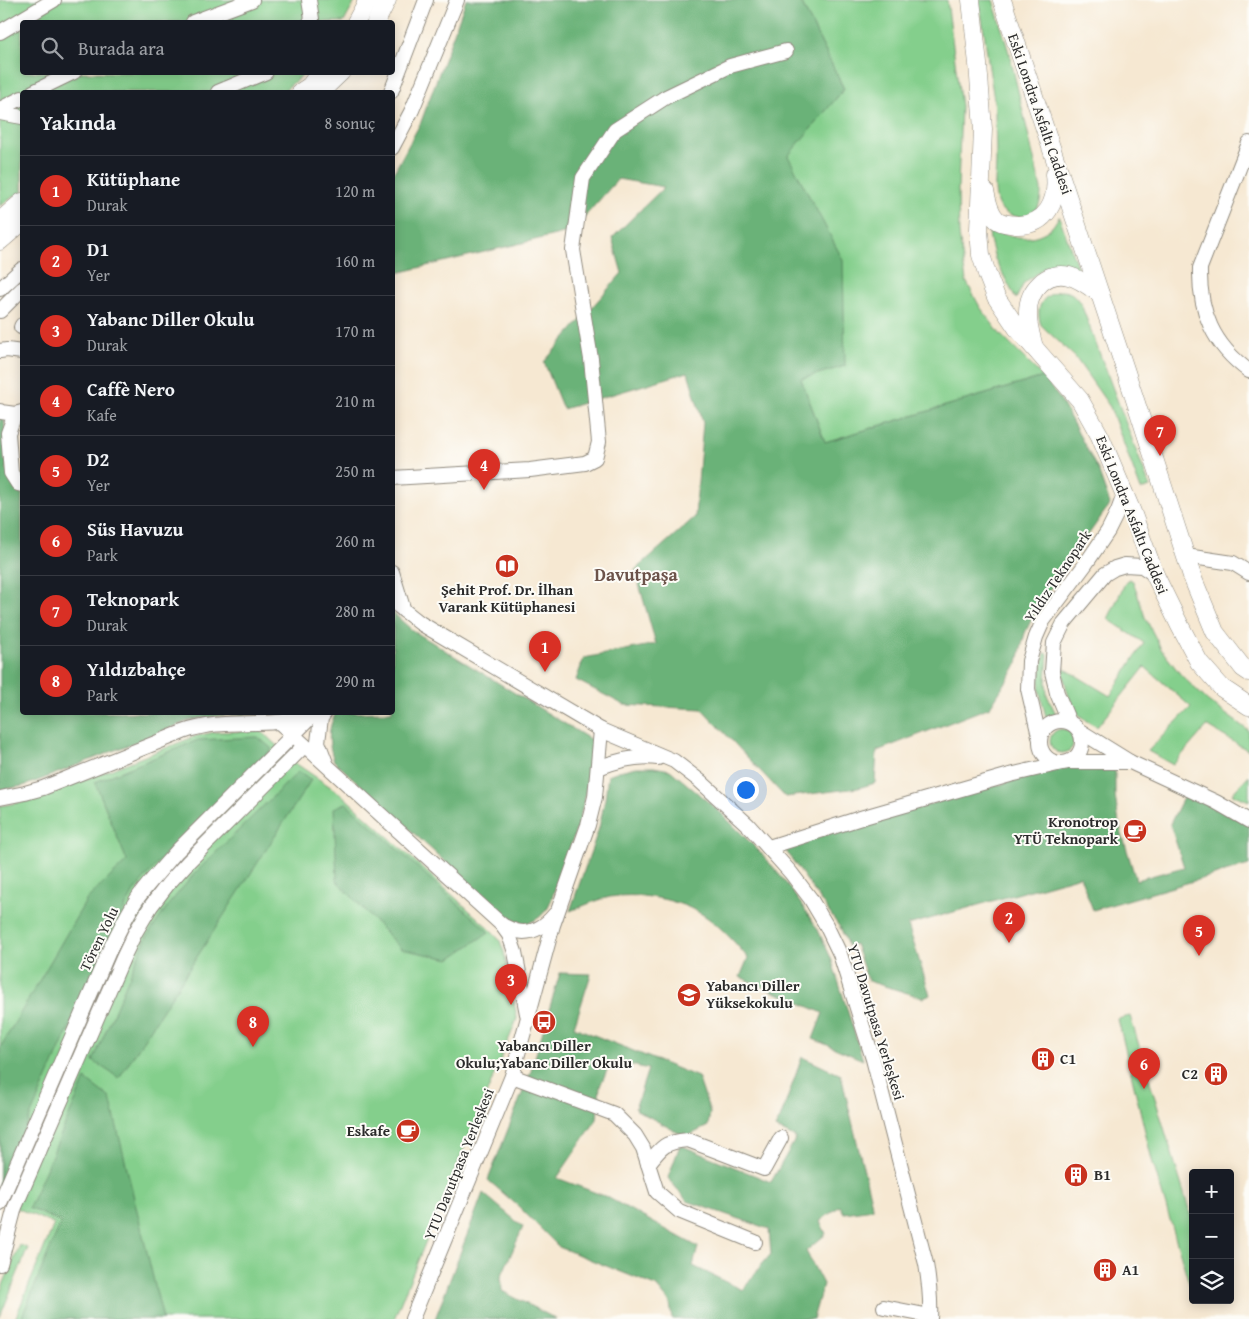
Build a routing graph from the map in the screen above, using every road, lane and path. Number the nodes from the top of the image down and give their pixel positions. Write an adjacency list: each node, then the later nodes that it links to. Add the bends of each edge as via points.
1 (54, 0): 10 (street)
2 (252, 0): 12 (street)
3 (309, 0): 13 (street)
4 (368, 0): 14 (main road)
5 (387, 0): 15 (main road)
6 (426, 0): 26 (street)
7 (457, 0): 31 (street, via 412,110)
8 (971, 0): 34 (main road, Eski Londra Asfaltı Caddesi, via 983,129)
9 (1002, 0): 33 (main road, Eski Londra Asfaltı Caddesi)
10 (20, 20)
11 (20, 20): 16 (street)
12 (198, 20)
13 (311, 20)
14 (357, 20)
15 (377, 20)
16 (0, 32)
17 (786, 51): 50 (street, via 730,66 666,97 615,130 583,178 573,250 590,359 598,442 595,458 585,463 530,470)
18 (68, 75): 22 (street)
19 (259, 75): 23 (street)
20 (318, 75): 24 (main road)
21 (338, 75): 25 (main road)
22 (37, 90)
23 (223, 90)
24 (304, 90)
25 (322, 90)
26 (393, 90)
27 (20, 99): 28 (street)
28 (0, 109)
29 (0, 113): 30 (street)
30 (20, 117)
31 (395, 142)
32 (1249, 143): 47 (street, via 1200,268 1200,285 1210,327 1226,351)
33 (1053, 151): 34 (main road, via 1054,199 1040,219 1026,224 1007,224 990,212); 42 (main road, Eski Londra Asfaltı Caddesi)
34 (982, 166): 44 (main road, Eski Londra Asfaltı Caddesi, via 979,230 986,274 996,297)
35 (20, 204): 36 (main road)
36 (0, 221)
37 (20, 224): 38 (main road)
38 (0, 240)
39 (20, 271): 40 (street)
40 (0, 290)
41 (20, 291): 43 (street)
42 (1100, 294): 44 (main road, via 1072,276 1056,276 1037,286 1028,312); 53 (main road, Eski Londra Asfaltı Caddesi)
43 (0, 311)
44 (1034, 347): 52 (main road, Eski Londra Asfaltı Caddesi, via 1080,400)
45 (0, 351): 46 (street)
46 (20, 352)
47 (1249, 371)
48 (0, 411): 49 (street)
49 (19, 413): 51 (street, via 8,433 11,473)
50 (395, 478)
51 (20, 484)
52 (1125, 492): 55 (main road, Eski Londra Asfaltı Caddesi); 68 (street, Yıldız Teknopark, via 1108,531 1043,621 1036,637 1028,661 1028,689)
53 (1186, 556): 54 (street, via 1233,562); 59 (main road, Eski Londra Asfaltı Caddesi, via 1215,632)
54 (1249, 573)
55 (1155, 575): 60 (main road, Eski Londra Asfaltı Caddesi, via 1199,662 1222,688); 65 (street, Yıldız Teknopark, via 1142,566 1114,568 1105,574 1064,622 1054,643 1052,672 1057,693)
56 (395, 582): 58 (street)
57 (395, 604): 58 (street, YTU Davutpasa Yerleşkesi)
58 (404, 611): 66 (street, YTU Davutpasa Yerleşkesi)
59 (1249, 672)
60 (1249, 706)
61 (305, 715): 64 (street)
62 (313, 715): 67 (street)
63 (323, 715): 73 (street, via 318,742)
64 (279, 722): 67 (street, YTU Davutpasa Yerleşkesi); 76 (street, via 214,724 193,728 43,788)
65 (1075, 726): 68 (street, via 1063,720 1050,723 1041,734); 71 (street); 72 (street, via 1082,745 1076,758)
66 (601, 730): 70 (street, YTU Davutpasa Yerleşkesi); 74 (street, YTU Davutpasa Yerleşkesi)
67 (293, 735): 69 (street, YTU Davutpasa Yerleşkesi); 85 (street, Tören Yolu, via 177,851 138,898 109,951)
68 (1040, 744): 72 (street, via 1043,754 1049,759 1055,763); 75 (street, via 1034,756)
69 (304, 746): 73 (street, YTU Davutpasa Yerleşkesi); 87 (street, Tören Yolu, via 168,884 135,933 15,1207)
70 (674, 761): 74 (street, YTU Davutpasa Yerleşkesi, via 636,757); 78 (street, YTU Davutpasa Yerleşkesi, via 725,803)
71 (1130, 762): 72 (street); 77 (street)
72 (1066, 763): 75 (street)
73 (327, 766): 80 (street, YTU Davutpasa Yerleşkesi)
74 (598, 768): 79 (street, YTU Davutpasa Yerleşkesi, via 588,825)
75 (1010, 775): 78 (street)
76 (0, 798)
77 (1249, 821)
78 (769, 847): 89 (street, YTU Davutpasa Yerleşkesi, via 810,898 840,954 873,1059 926,1264)
79 (558, 911): 80 (street, YTU Davutpasa Yerleşkesi, via 546,924 533,931 516,932); 81 (street, YTU Davutpasa Yerleşkesi)
80 (501, 924): 81 (street, YTU Davutpasa Yerleşkesi, via 515,952)
81 (528, 1018): 82 (street, YTU Davutpasa Yerleşkesi)
82 (512, 1076): 84 (street, via 614,1114 635,1135); 90 (street, YTU Davutpasa Yerleşkesi)
83 (781, 1138): 84 (street, via 764,1169 688,1140 662,1147)
84 (648, 1164): 86 (street, via 657,1192 678,1211)
85 (0, 1202)
86 (755, 1242)
87 (0, 1264)
88 (884, 1307): 89 (street)
89 (930, 1318)
90 (412, 1319)

